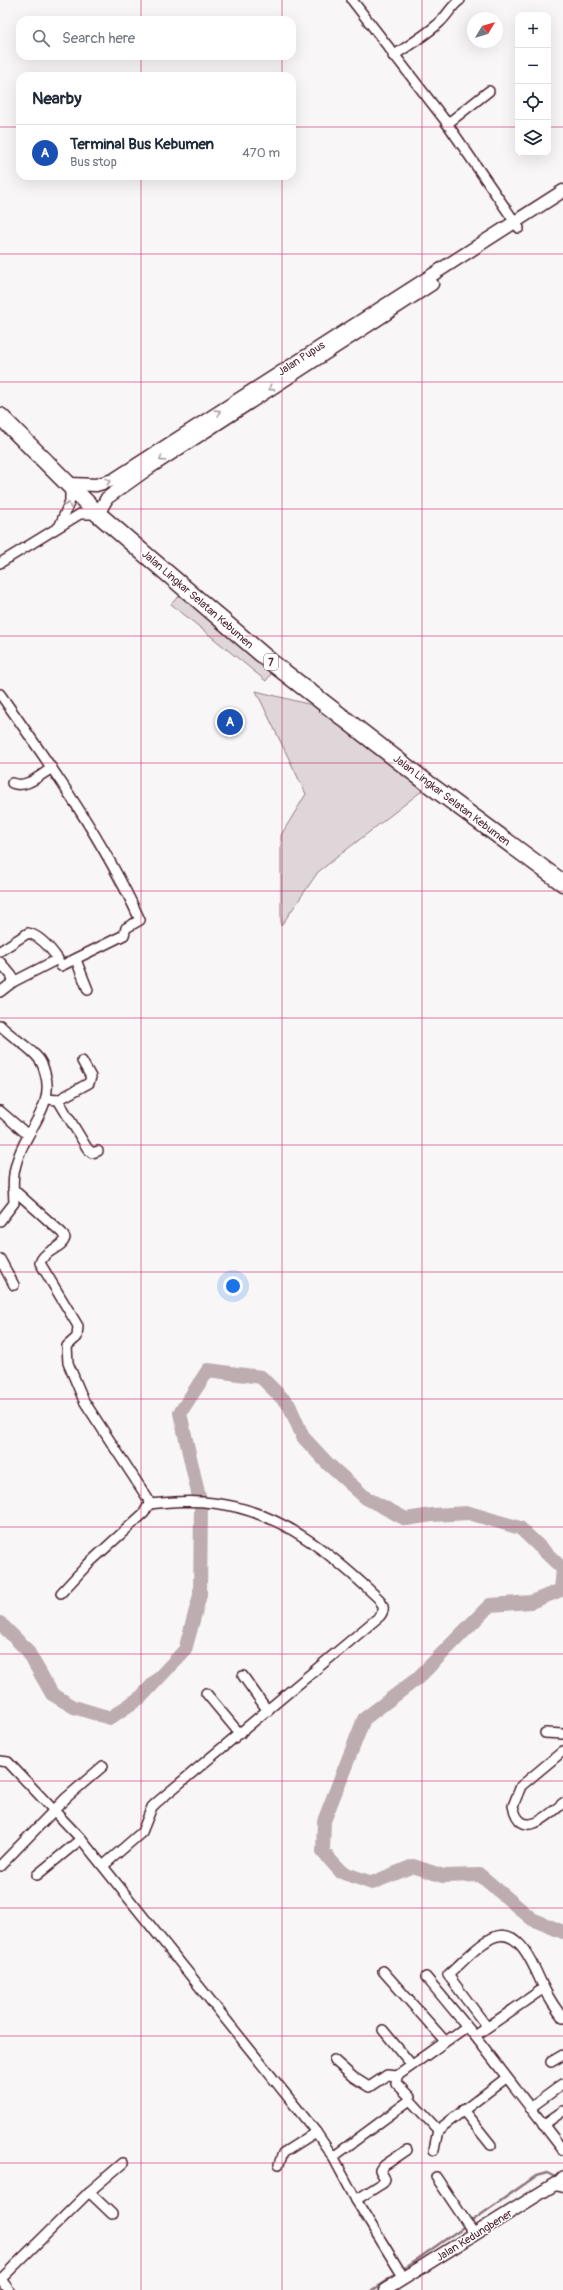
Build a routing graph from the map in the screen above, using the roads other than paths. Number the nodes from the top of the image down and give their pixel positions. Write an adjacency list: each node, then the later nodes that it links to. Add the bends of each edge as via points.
1 (352, 0): 3 (street)
2 (460, 0): 3 (street, via 449,9 448,14 439,23)
3 (393, 56): 5 (street)
4 (489, 91): 5 (street)
5 (447, 124): 8 (street)
6 (563, 191): 8 (street, Jalan Pupus)
7 (563, 200): 8 (street, Jalan Pupus)
8 (517, 224): 10 (street, Jalan Pupus, one-way to 8, via 96,485 113,480); 11 (street, Jalan Pupus, one-way to 11, via 149,468 107,498)
9 (0, 416): 10 (highway, Jalan Lingkar Selatan Kebumen / 7)
10 (70, 484): 11 (highway, Jalan Lingkar Selatan Kebumen / 7); 12 (street, one-way to 10, via 70,501)
11 (98, 514): 12 (street, via 80,514); 17 (highway, Jalan Lingkar Selatan Kebumen / 7, via 311,694)
12 (60, 525): 13 (street)
13 (0, 563)
14 (0, 694): 15 (street)
15 (52, 768): 16 (street, via 24,785 17,786); 19 (street, via 102,849 140,920 126,928 124,935)
16 (12, 783)
17 (563, 883)
18 (0, 950): 21 (street, via 28,933 46,944)
19 (76, 960): 21 (street); 23 (street)
20 (0, 962): 22 (street, via 12,976)
21 (60, 965): 22 (street)
22 (13, 982): 24 (street)
23 (88, 990)
24 (0, 992)
25 (0, 1027): 27 (street, via 39,1059 48,1082)
26 (82, 1061): 28 (street, via 91,1080)
27 (47, 1099): 28 (street); 30 (street)
28 (58, 1100): 31 (street, via 87,1148 92,1153)
29 (0, 1111): 30 (street)
30 (28, 1135): 32 (street, via 16,1166)
31 (98, 1151)
32 (13, 1189): 33 (street, via 14,1203); 36 (street, via 65,1238 63,1243 46,1253 40,1263 78,1326 77,1337 67,1346 68,1363 84,1401 144,1491)
33 (0, 1221)
34 (0, 1259): 35 (street)
35 (14, 1286)
36 (149, 1504): 37 (street, via 144,1513 88,1564); 40 (street, via 182,1501 214,1503 281,1523 312,1540 353,1574 384,1606 380,1616)
37 (62, 1593)
38 (243, 1676): 40 (street)
39 (206, 1693): 42 (street)
40 (268, 1711): 42 (street)
41 (545, 1733): 43 (street)
42 (240, 1734): 51 (street, via 156,1803 142,1832)
43 (563, 1734)
44 (563, 1751): 47 (street, via 521,1786 513,1806 519,1820 524,1824 530,1824 544,1819)
45 (0, 1761): 48 (street, via 8,1762)
46 (103, 1766): 48 (street)
47 (563, 1803)
48 (54, 1811): 49 (street); 50 (street)
49 (81, 1839): 51 (street); 52 (street)
50 (0, 1866)
51 (103, 1866): 75 (street)
52 (37, 1875)
53 (382, 1971): 61 (street)
54 (426, 1977): 57 (street)
55 (544, 1988): 56 (street); 58 (street); 58 (street, via 531,1958 518,1944 508,1937 499,1936 484,1943 448,1975)
56 (563, 2018)
57 (466, 2027): 60 (street); 61 (street)
58 (487, 2027): 60 (street)
59 (383, 2030): 65 (street)
60 (475, 2036): 67 (street)
61 (444, 2041): 65 (street)
62 (563, 2055): 64 (street)
63 (334, 2060): 66 (street, via 369,2087 387,2075)
64 (551, 2062)
65 (412, 2064): 66 (street)
66 (397, 2076): 69 (street, via 396,2083)
67 (506, 2078): 70 (street); 71 (street)
68 (563, 2084): 70 (street)
69 (410, 2100): 74 (street); 80 (street)
70 (530, 2108): 73 (street)
71 (463, 2110): 74 (street); 76 (street)
72 (563, 2111): 73 (street)
73 (544, 2125): 79 (street)
74 (438, 2130): 78 (street)
75 (316, 2132): 80 (street); 82 (street, via 283,2153)
76 (491, 2145)
77 (407, 2150): 86 (street, via 382,2167 380,2170 385,2179 383,2183)
78 (434, 2150)
79 (563, 2150)
80 (333, 2157): 86 (street)
81 (123, 2163): 85 (street)
82 (279, 2164)
83 (436, 2177): 88 (street)
84 (560, 2182): 88 (street, Jalan Kedungbener)
85 (89, 2192): 87 (street); 90 (street)
86 (356, 2200): 89 (street)
87 (112, 2214)
88 (470, 2228): 89 (street, Jalan Kedungbener)
89 (403, 2276): 92 (street, Jalan Kedungbener)
90 (0, 2279): 91 (street)
91 (9, 2290)
92 (385, 2290)

